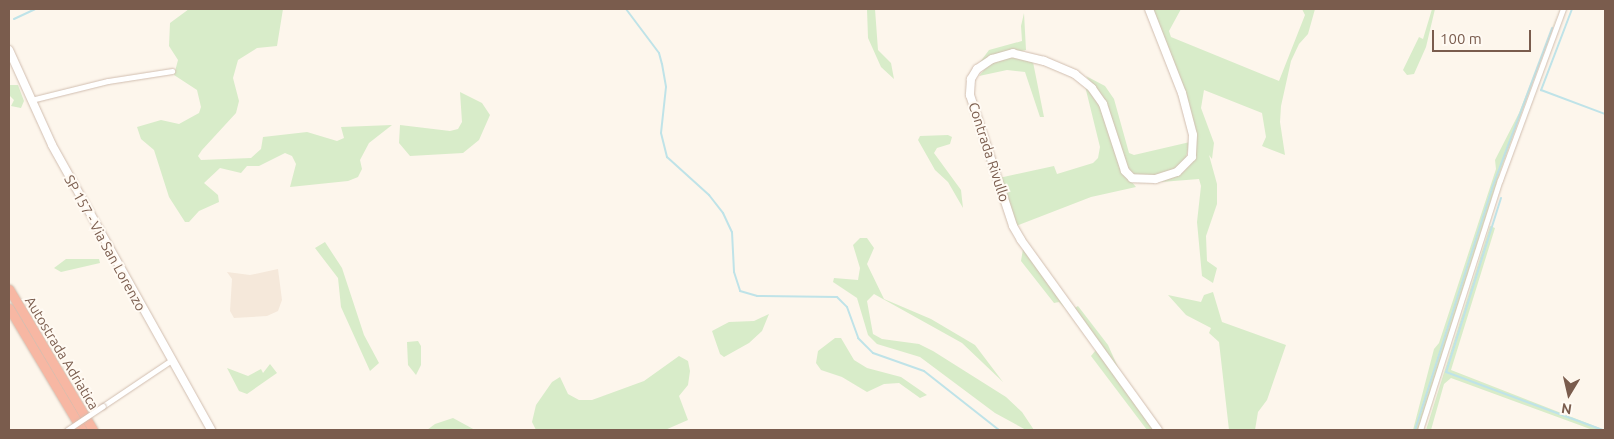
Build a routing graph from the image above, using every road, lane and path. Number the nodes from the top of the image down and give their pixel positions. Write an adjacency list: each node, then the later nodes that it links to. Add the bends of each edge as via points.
1 (1149, 9): 13 (street, Contrada Rivullo, via 1182,93 1194,135 1192,157 1177,172 1155,179 1132,178 1125,171 1103,104 1092,88 1075,74 1044,61 1013,52 992,59 976,69 970,95 1013,226)
2 (1564, 9): 14 (street, via 1500,180)
3 (9, 50): 5 (street, SP 157 - Via San Lorenzo)
4 (172, 71): 5 (street, via 99,83)
5 (30, 100): 8 (street, SP 157 - Via San Lorenzo)
6 (9, 289): 11 (highway, Autostrada Adriatica)
7 (9, 308): 10 (highway, Autostrada Adriatica)
8 (170, 361): 9 (street, bridge); 12 (street, SP 157 - Via San Lorenzo)
9 (67, 430)
10 (82, 430)
11 (93, 430)
12 (211, 430)
13 (1158, 430)
14 (1420, 430)

